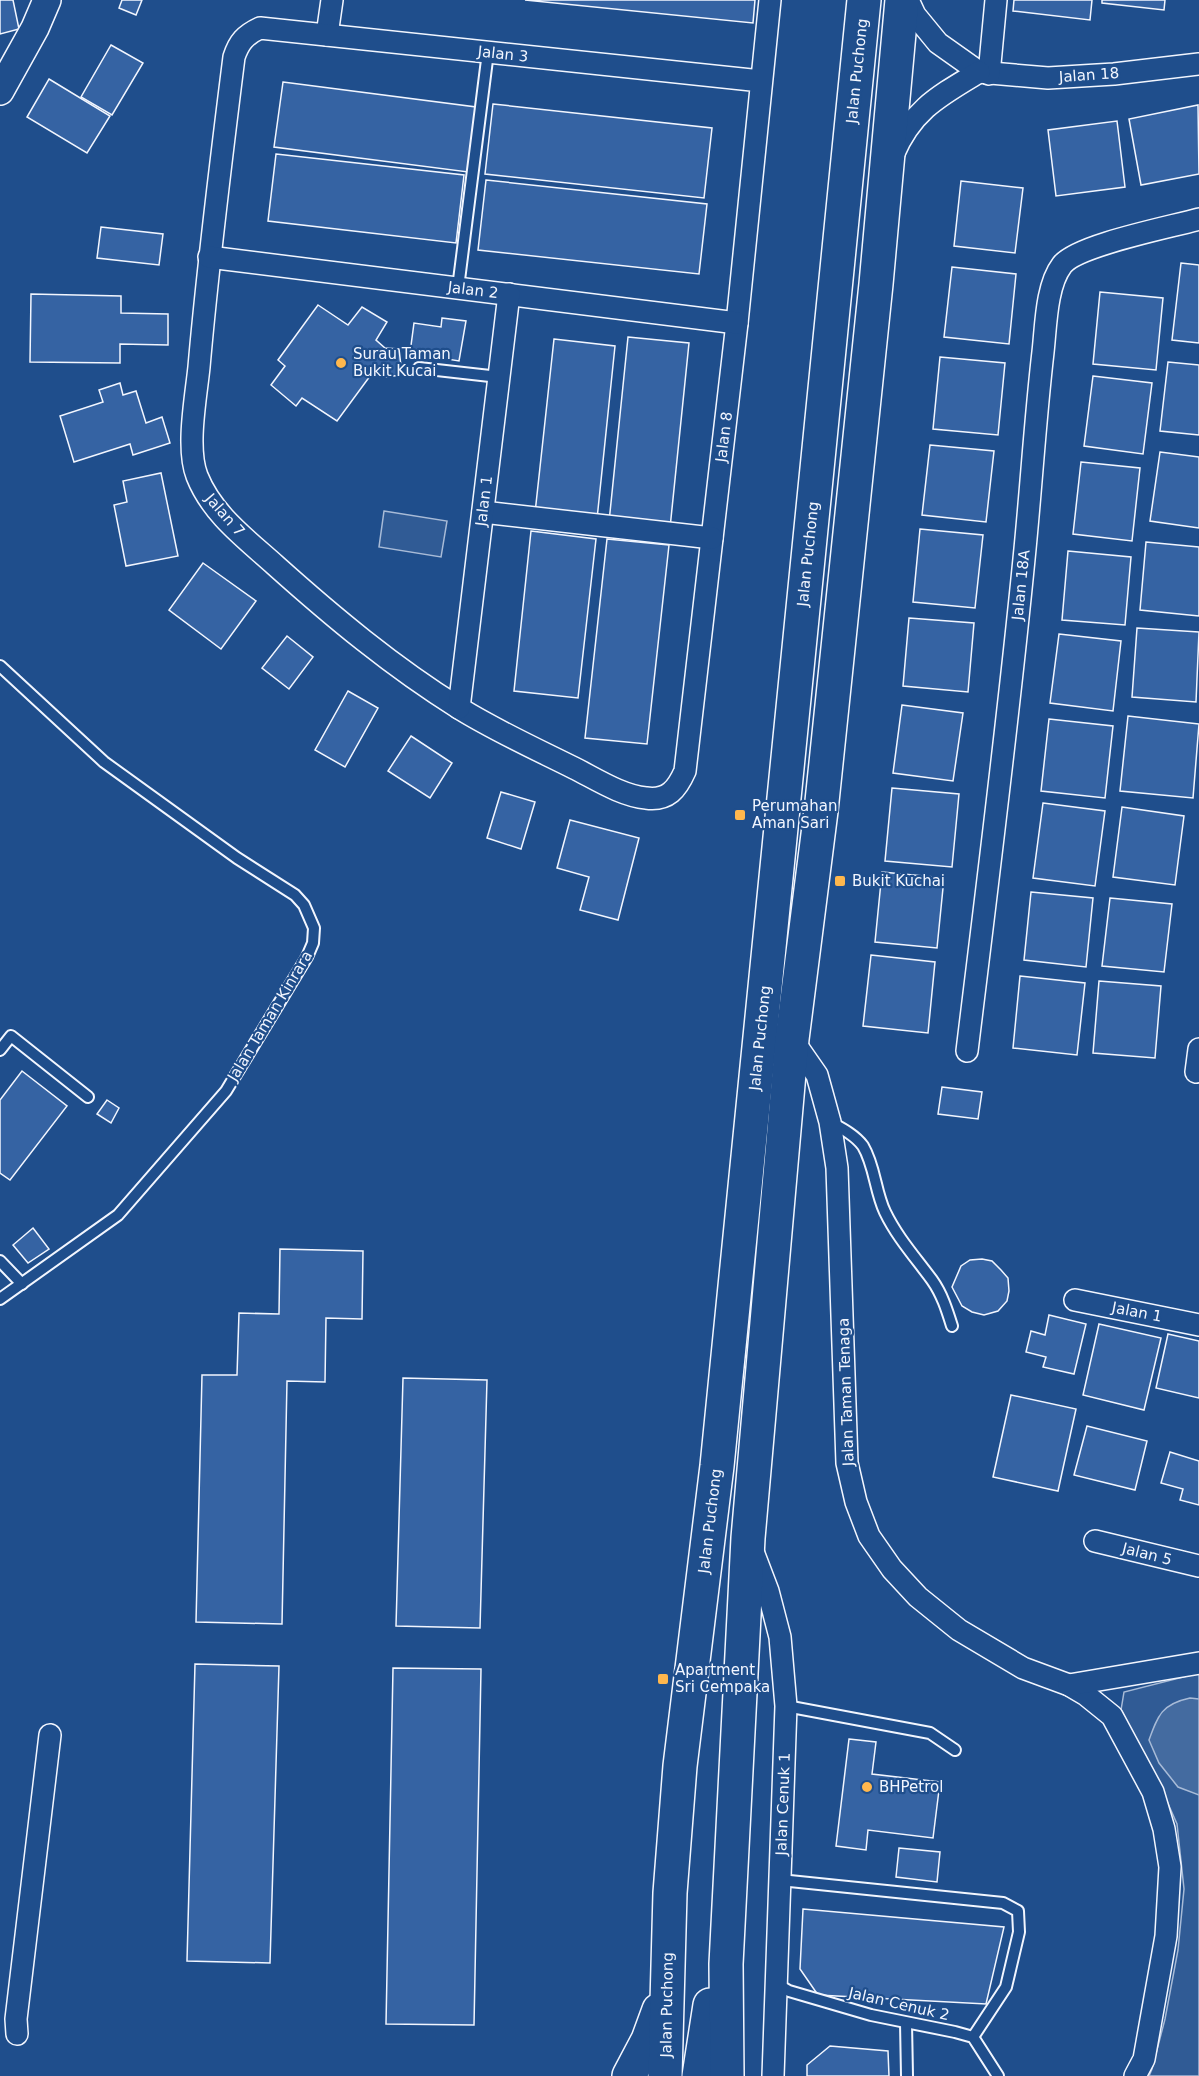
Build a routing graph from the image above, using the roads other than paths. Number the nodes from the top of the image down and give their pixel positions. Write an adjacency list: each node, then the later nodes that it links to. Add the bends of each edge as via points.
1 (47, 0): 14 (street)
2 (332, 0): 9 (street)
3 (770, 0): 13 (street, Jalan 8)
4 (864, 0): 54 (main road, Jalan Puchong, via 717,1466 680,1766)
5 (902, 0): 15 (main road)
6 (908, 0): 12 (street, via 938,43)
7 (996, 0): 12 (street)
8 (247, 34): 9 (street, Jalan 3, via 260,28); 17 (street, Jalan 7, via 234,57)
9 (327, 35): 10 (street, Jalan 3)
10 (488, 52): 13 (street, Jalan 3); 18 (lane)
11 (1199, 64): 12 (street, Jalan 18, via 1048,78)
12 (984, 73): 15 (street, via 933,99 897,146)
13 (761, 81): 20 (street, Jalan 8)
14 (0, 91)
15 (886, 170): 28 (main road, via 821,811)
16 (1199, 219): 31 (street, Jalan 18A, via 1074,254 1062,264 1054,280 1002,766)
17 (209, 257): 18 (street, Jalan 2); 26 (street, Jalan 7, via 192,440 196,472 207,497 227,522 309,596 381,655)
18 (458, 288): 19 (street, Jalan 2)
19 (509, 294): 20 (street, Jalan 2); 22 (street, Jalan 1)
20 (737, 323): 24 (street, Jalan 8)
21 (419, 368): 22 (lane)
22 (499, 377): 23 (street, Jalan 1)
23 (483, 512): 24 (street); 26 (street, Jalan 1)
24 (712, 538): 27 (street, Jalan 8, via 687,757 678,787 665,796 647,799)
25 (0, 666): 36 (lane, Jalan Taman Kinrara, via 104,762 295,895 314,928 307,957 226,1091 118,1215)
26 (459, 708): 27 (street, Jalan 7)
27 (599, 780)
28 (792, 1039): 34 (street, Jalan Taman Tenaga, via 817,1075); 41 (main road)
29 (1199, 1049): 32 (street)
30 (0, 1050): 33 (lane, via 11,1036)
31 (966, 1051)
32 (1197, 1072)
33 (88, 1097)
34 (830, 1122): 40 (lane, via 861,1144 870,1159 884,1210 933,1281); 46 (street, Jalan Taman Tenaga, via 840,1201 847,1463 869,1536 918,1597 959,1630 1023,1668)
35 (0, 1261): 36 (lane)
36 (22, 1284): 37 (lane, Jalan Taman Kinrara)
37 (0, 1299)
38 (1075, 1300): 39 (street, Jalan 1)
39 (1199, 1325)
40 (952, 1326)
41 (748, 1538): 47 (street, Jalan Cenuk 1, via 780,1637); 52 (main road)
42 (1095, 1541): 43 (street, Jalan 5)
43 (1199, 1566)
44 (1199, 1664): 45 (street)
45 (1142, 1674): 46 (street); 48 (street, via 1114,1692)
46 (1069, 1685): 48 (street, Jalan Taman Tenaga)
47 (786, 1707): 50 (lane, via 930,1733); 51 (street, Jalan Cenuk 1)
48 (1112, 1716): 65 (street, Jalan Taman Tenaga, via 1153,1792 1170,1867 1166,1936 1155,2005 1144,2058)
49 (50, 1735): 56 (street)
50 (956, 1750)
51 (780, 1880): 53 (street, Jalan Cenuk 1); 57 (lane, via 1003,1903 1018,1911 1019,1932 1006,1987)
52 (726, 1964): 60 (main road, via 713,1991); 61 (main road)
53 (775, 1982): 55 (lane, Jalan Cenuk 2, via 810,1998); 62 (street, Jalan Cenuk 1)
54 (666, 1989): 58 (main road, via 648,2040); 59 (main road, Jalan Puchong)
55 (906, 2023): 57 (lane, Jalan Cenuk 2); 63 (lane)
56 (17, 2034)
57 (973, 2037): 64 (lane)
58 (628, 2076)
59 (665, 2076)
60 (699, 2076)
61 (727, 2076)
62 (773, 2076)
63 (907, 2076)
64 (998, 2076)
65 (1135, 2076)

